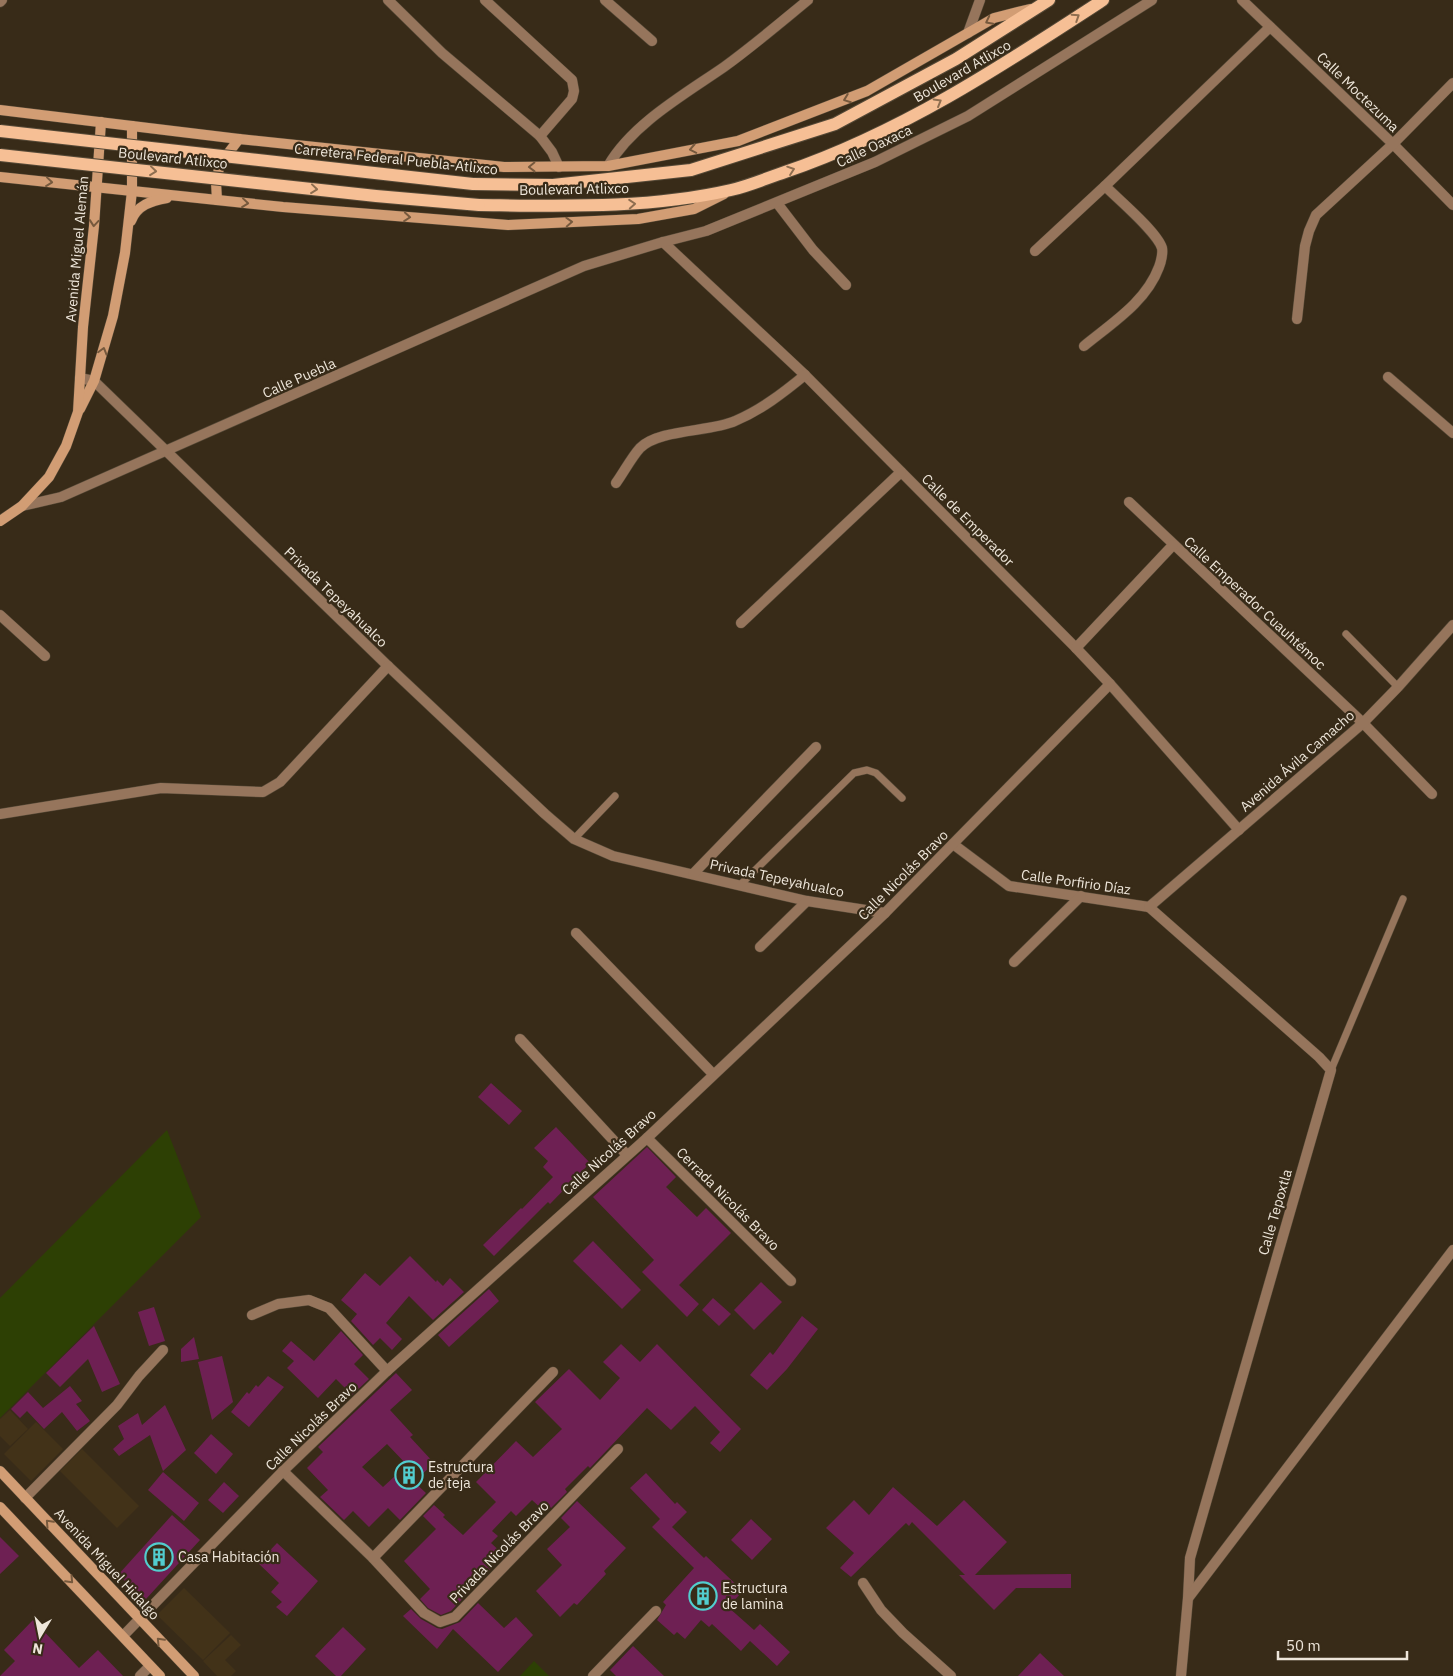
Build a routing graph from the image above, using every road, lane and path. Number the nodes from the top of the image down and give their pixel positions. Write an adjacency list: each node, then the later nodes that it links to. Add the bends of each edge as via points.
1 (388, 0): 19 (street, via 442,53)
2 (485, 0): 19 (street, via 572,80 572,99)
3 (605, 0): 13 (street)
4 (808, 0): 23 (street, via 725,66 636,130)
5 (980, 0): 12 (street)
6 (1049, 0): 10 (main road, Carretera Federal Puebla-Atlixco)
7 (1103, 0): 28 (main road, Boulevard Atlixco, one-way to 7, via 826,158 911,118 1002,66)
8 (1152, 0): 32 (street, Calle Oaxaca, via 968,116 875,162)
9 (1242, 0): 11 (street, Calle Moctezuma)
10 (1036, 8): 12 (main road, one-way to 12, via 994,18); 18 (main road, Carretera Federal Puebla-Atlixco, bridge, via 956,58 835,124 691,170 553,185 473,184)
11 (1270, 27): 21 (street, Calle Moctezuma); 27 (street)
12 (968, 33): 23 (main road, one-way to 23, via 866,91 738,141)
13 (652, 41)
14 (1453, 82): 21 (street)
15 (0, 110): 16 (main road)
16 (100, 122): 17 (main road); 26 (main road, Avenida Miguel Alemán)
17 (132, 126): 20 (main road); 29 (main road)
18 (0, 131)
19 (540, 136): 24 (street)
20 (239, 139): 24 (main road, one-way to 20, via 504,167); 31 (main road, via 220,164)
21 (1393, 144): 33 (street, Calle Moctezuma); 39 (street, via 1316,215 1305,246)
22 (0, 155): 28 (main road, Boulevard Atlixco, one-way to 28, bridge, via 479,205 601,206 658,202)
23 (608, 166): 24 (main road)
24 (559, 167)
25 (0, 177): 26 (main road, one-way to 26)
26 (97, 186): 29 (main road); 43 (main road, Avenida Miguel Alemán, one-way to 43)
27 (1106, 186): 36 (street); 40 (street, via 1153,233 1162,249 1161,262 1142,298)
28 (732, 190): 31 (main road, one-way to 28, via 508,225 638,219 694,209)
29 (132, 191): 30 (main road); 34 (main road)
30 (177, 196): 31 (main road); 34 (main road, via 142,206)
31 (217, 200)
32 (777, 203): 35 (street, Calle Oaxaca, via 706,231); 38 (street, via 813,250)
33 (1453, 205)
34 (128, 227): 44 (main road, one-way to 34, via 113,316)
35 (663, 242): 37 (street, Calle Oaxaca); 41 (street, Calle de Emperador)
36 (1035, 251)
37 (584, 266): 47 (street, Calle Puebla)
38 (846, 284)
39 (1297, 319)
40 (1084, 346)
41 (805, 375): 48 (street, Calle de Emperador); 49 (street, via 773,401 733,422 651,441 640,448)
42 (1388, 377): 46 (street)
43 (80, 378): 44 (street); 45 (main road, Avenida Miguel Alemán)
44 (94, 381): 45 (main road); 47 (street, Privada Tepeyahualco)
45 (78, 412): 51 (main road, via 66,446 49,477)
46 (1453, 433)
47 (167, 451): 51 (street, Calle Puebla, via 61,497); 60 (street, Privada Tepeyahualco)
48 (901, 472): 55 (street); 58 (street, Calle de Emperador)
49 (616, 483)
50 (1129, 502): 53 (street, Calle Emperador Cuauhtémoc)
51 (22, 506): 52 (main road)
52 (0, 521)
53 (1174, 545): 58 (street); 63 (street, Calle Emperador Cuauhtémoc)
54 (0, 615): 59 (street)
55 (741, 623)
56 (1453, 625): 62 (street, Avenida Ávila Camacho)
57 (1346, 634): 62 (lane)
58 (1076, 648): 61 (street, Calle de Emperador)
59 (44, 656)
60 (388, 666): 68 (street, via 280,782 263,792 161,788); 70 (street, Privada Tepeyahualco)
61 (1110, 684): 69 (street, Calle de Emperador); 71 (street, Calle Nicolás Bravo)
62 (1398, 687): 63 (street, Avenida Ávila Camacho)
63 (1363, 723): 65 (street, Calle Emperador Cuauhtémoc); 69 (street, Avenida Ávila Camacho)
64 (816, 747): 72 (street, Privada Tepeyahualco)
65 (1432, 794)
66 (615, 796): 70 (lane)
67 (902, 798): 73 (lane, via 876,773 867,770 854,773)
68 (0, 814)
69 (1238, 830): 77 (street, Avenida Ávila Camacho)
70 (574, 839): 72 (street, Privada Tepeyahualco, via 613,856)
71 (953, 844): 74 (street, Calle Porfirio Díaz, via 1009,886); 78 (street, Calle Nicolás Bravo)
72 (693, 874): 73 (street, Privada Tepeyahualco)
73 (740, 885): 76 (street, Privada Tepeyahualco)
74 (1080, 896): 77 (street, Calle Porfirio Díaz); 81 (street)
75 (1403, 899): 83 (lane)
76 (807, 901): 78 (street, Privada Tepeyahualco); 80 (street)
77 (1149, 907): 83 (street)
78 (885, 913): 84 (street, Calle Nicolás Bravo)
79 (576, 933): 84 (street)
80 (760, 947)
81 (1014, 962)
82 (520, 1039): 86 (street)
83 (1330, 1070): 101 (street, Calle Tepoxtla, via 1190,1558)
84 (713, 1074): 85 (street, Calle Nicolás Bravo)
85 (647, 1138): 86 (street, Calle Nicolás Bravo); 89 (street, Cerrada Nicolás Bravo)
86 (627, 1155): 92 (street, Calle Nicolás Bravo)
87 (1453, 1250): 88 (street)
88 (1450, 1262): 101 (street)
89 (790, 1281)
90 (252, 1315): 92 (street, via 278,1304 309,1300 329,1308)
91 (163, 1350): 97 (street, via 118,1405)
92 (387, 1371): 96 (street, Calle Nicolás Bravo)
93 (553, 1372): 99 (street)
94 (618, 1448): 99 (street, Privada Nicolás Bravo, via 455,1617 440,1622 424,1613)
95 (0, 1471): 97 (main road, Avenida Miguel Hidalgo)
96 (283, 1471): 99 (street, Privada Nicolás Bravo); 103 (street, Calle Nicolás Bravo)
97 (25, 1498): 103 (main road, Avenida Miguel Hidalgo, one-way to 97)
98 (0, 1507): 104 (main road, one-way to 104)
99 (373, 1558)
100 (863, 1583): 110 (street, via 903,1633)
101 (1188, 1598): 111 (street, Calle Tepoxtla)
102 (656, 1611): 109 (street)
103 (138, 1619): 104 (street, Calle Nicolás Bravo); 108 (main road, Avenida Miguel Hidalgo, one-way to 103)
104 (123, 1636): 105 (main road)
105 (150, 1666): 106 (street); 107 (main road)
106 (140, 1676)
107 (160, 1676)
108 (194, 1676)
109 (593, 1676)
110 (950, 1676)
111 (1181, 1676)

